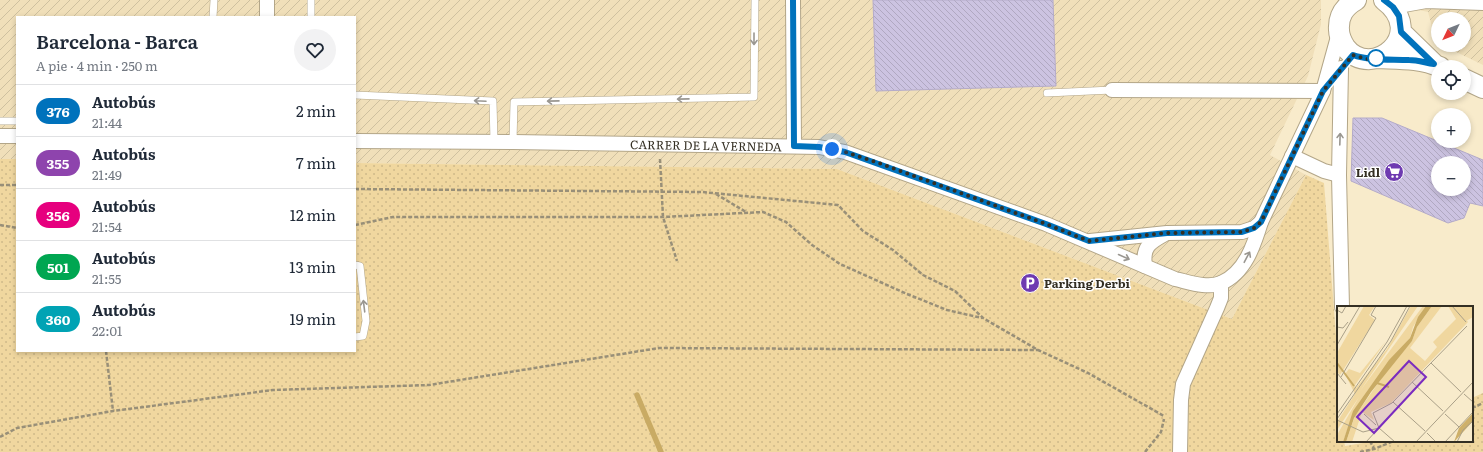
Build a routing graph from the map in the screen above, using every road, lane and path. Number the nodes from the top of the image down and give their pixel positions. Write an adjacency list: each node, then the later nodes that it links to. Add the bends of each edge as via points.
1 (214, 0): 9 (lane)
2 (267, 0): 10 (street)
3 (311, 0): 11 (lane)
4 (755, 0): 30 (lane, one-way to 30, via 754,98 514,102)
5 (793, 0): 32 (street)
6 (1354, 1): 13 (street, via 1342,12 1338,22)
7 (1388, 3): 8 (street); 12 (street, via 1399,16)
8 (1483, 3)
9 (213, 16)
10 (267, 16)
11 (311, 16)
12 (1401, 32): 14 (street, via 1398,42 1388,54); 15 (street)
13 (1339, 34): 16 (street); 21 (street)
14 (1378, 58): 16 (street); 17 (street, via 1412,60)
15 (1431, 60)
16 (1347, 62): 21 (street); 34 (street, one-way to 16)
17 (1431, 65)
18 (1471, 82): 19 (street)
19 (1483, 88)
20 (1112, 90): 21 (street); 22 (lane)
21 (1323, 91): 33 (street)
22 (1047, 93)
23 (356, 95): 29 (lane, one-way to 23, via 493,101)
24 (0, 121): 25 (lane)
25 (16, 121)
26 (0, 136): 27 (street)
27 (16, 136)
28 (356, 141): 29 (street, CARRER DE LA VERNEDA)
29 (494, 142): 30 (street, CARRER DE LA VERNEDA)
30 (513, 142): 31 (street, CARRER DE LA VERNEDA)
31 (659, 144): 32 (street, CARRER DE LA VERNEDA); 38 (path)
32 (794, 146): 47 (street, CARRER DE LA VERNEDA, via 845,152)
33 (1292, 156): 34 (street); 42 (street)
34 (1339, 175): 52 (street)
35 (0, 185): 36 (path)
36 (16, 185)
37 (356, 189): 38 (path)
38 (662, 192): 39 (path); 41 (path)
39 (714, 193): 40 (path); 53 (path, via 838,205 863,232 893,250 923,275 955,291)
40 (746, 212): 41 (path); 53 (path, via 763,212 786,222 812,245 840,264 900,291 947,310)
41 (663, 216): 44 (path, via 393,217); 48 (path)
42 (1261, 222): 46 (street, CARRER DE LA VERNEDA, via 1254,228 1242,232); 51 (street, one-way to 42, via 1245,263)
43 (0, 225): 45 (path)
44 (356, 225)
45 (16, 228)
46 (1167, 233): 47 (street, CARRER DE LA VERNEDA); 50 (street, via 1155,239 1146,248)
47 (1089, 241): 50 (street, CARRER DE LA VERNEDA, one-way to 50)
48 (677, 261)
49 (356, 265): 54 (lane, one-way to 49, via 363,336 366,321 360,266)
50 (1145, 266): 51 (street, CARRER DE LA VERNEDA, via 1194,284)
51 (1221, 283): 61 (street, via 1221,298 1183,384)
52 (1342, 306)
53 (983, 318): 55 (path)
54 (356, 337)
55 (1038, 350): 59 (path, via 659,348 429,385 273,390); 60 (path, via 1088,373)
56 (106, 352): 59 (path)
57 (1483, 403): 58 (path)
58 (1473, 408)
59 (113, 411): 62 (path, via 17,428)
60 (1164, 416): 61 (path); 66 (path, via 1161,432)
61 (1180, 419): 67 (street)
62 (0, 437)
63 (1370, 442): 65 (path)
64 (1392, 442): 65 (path)
65 (1374, 449): 68 (path)
66 (1145, 452)
67 (1180, 452)
68 (1360, 452)

